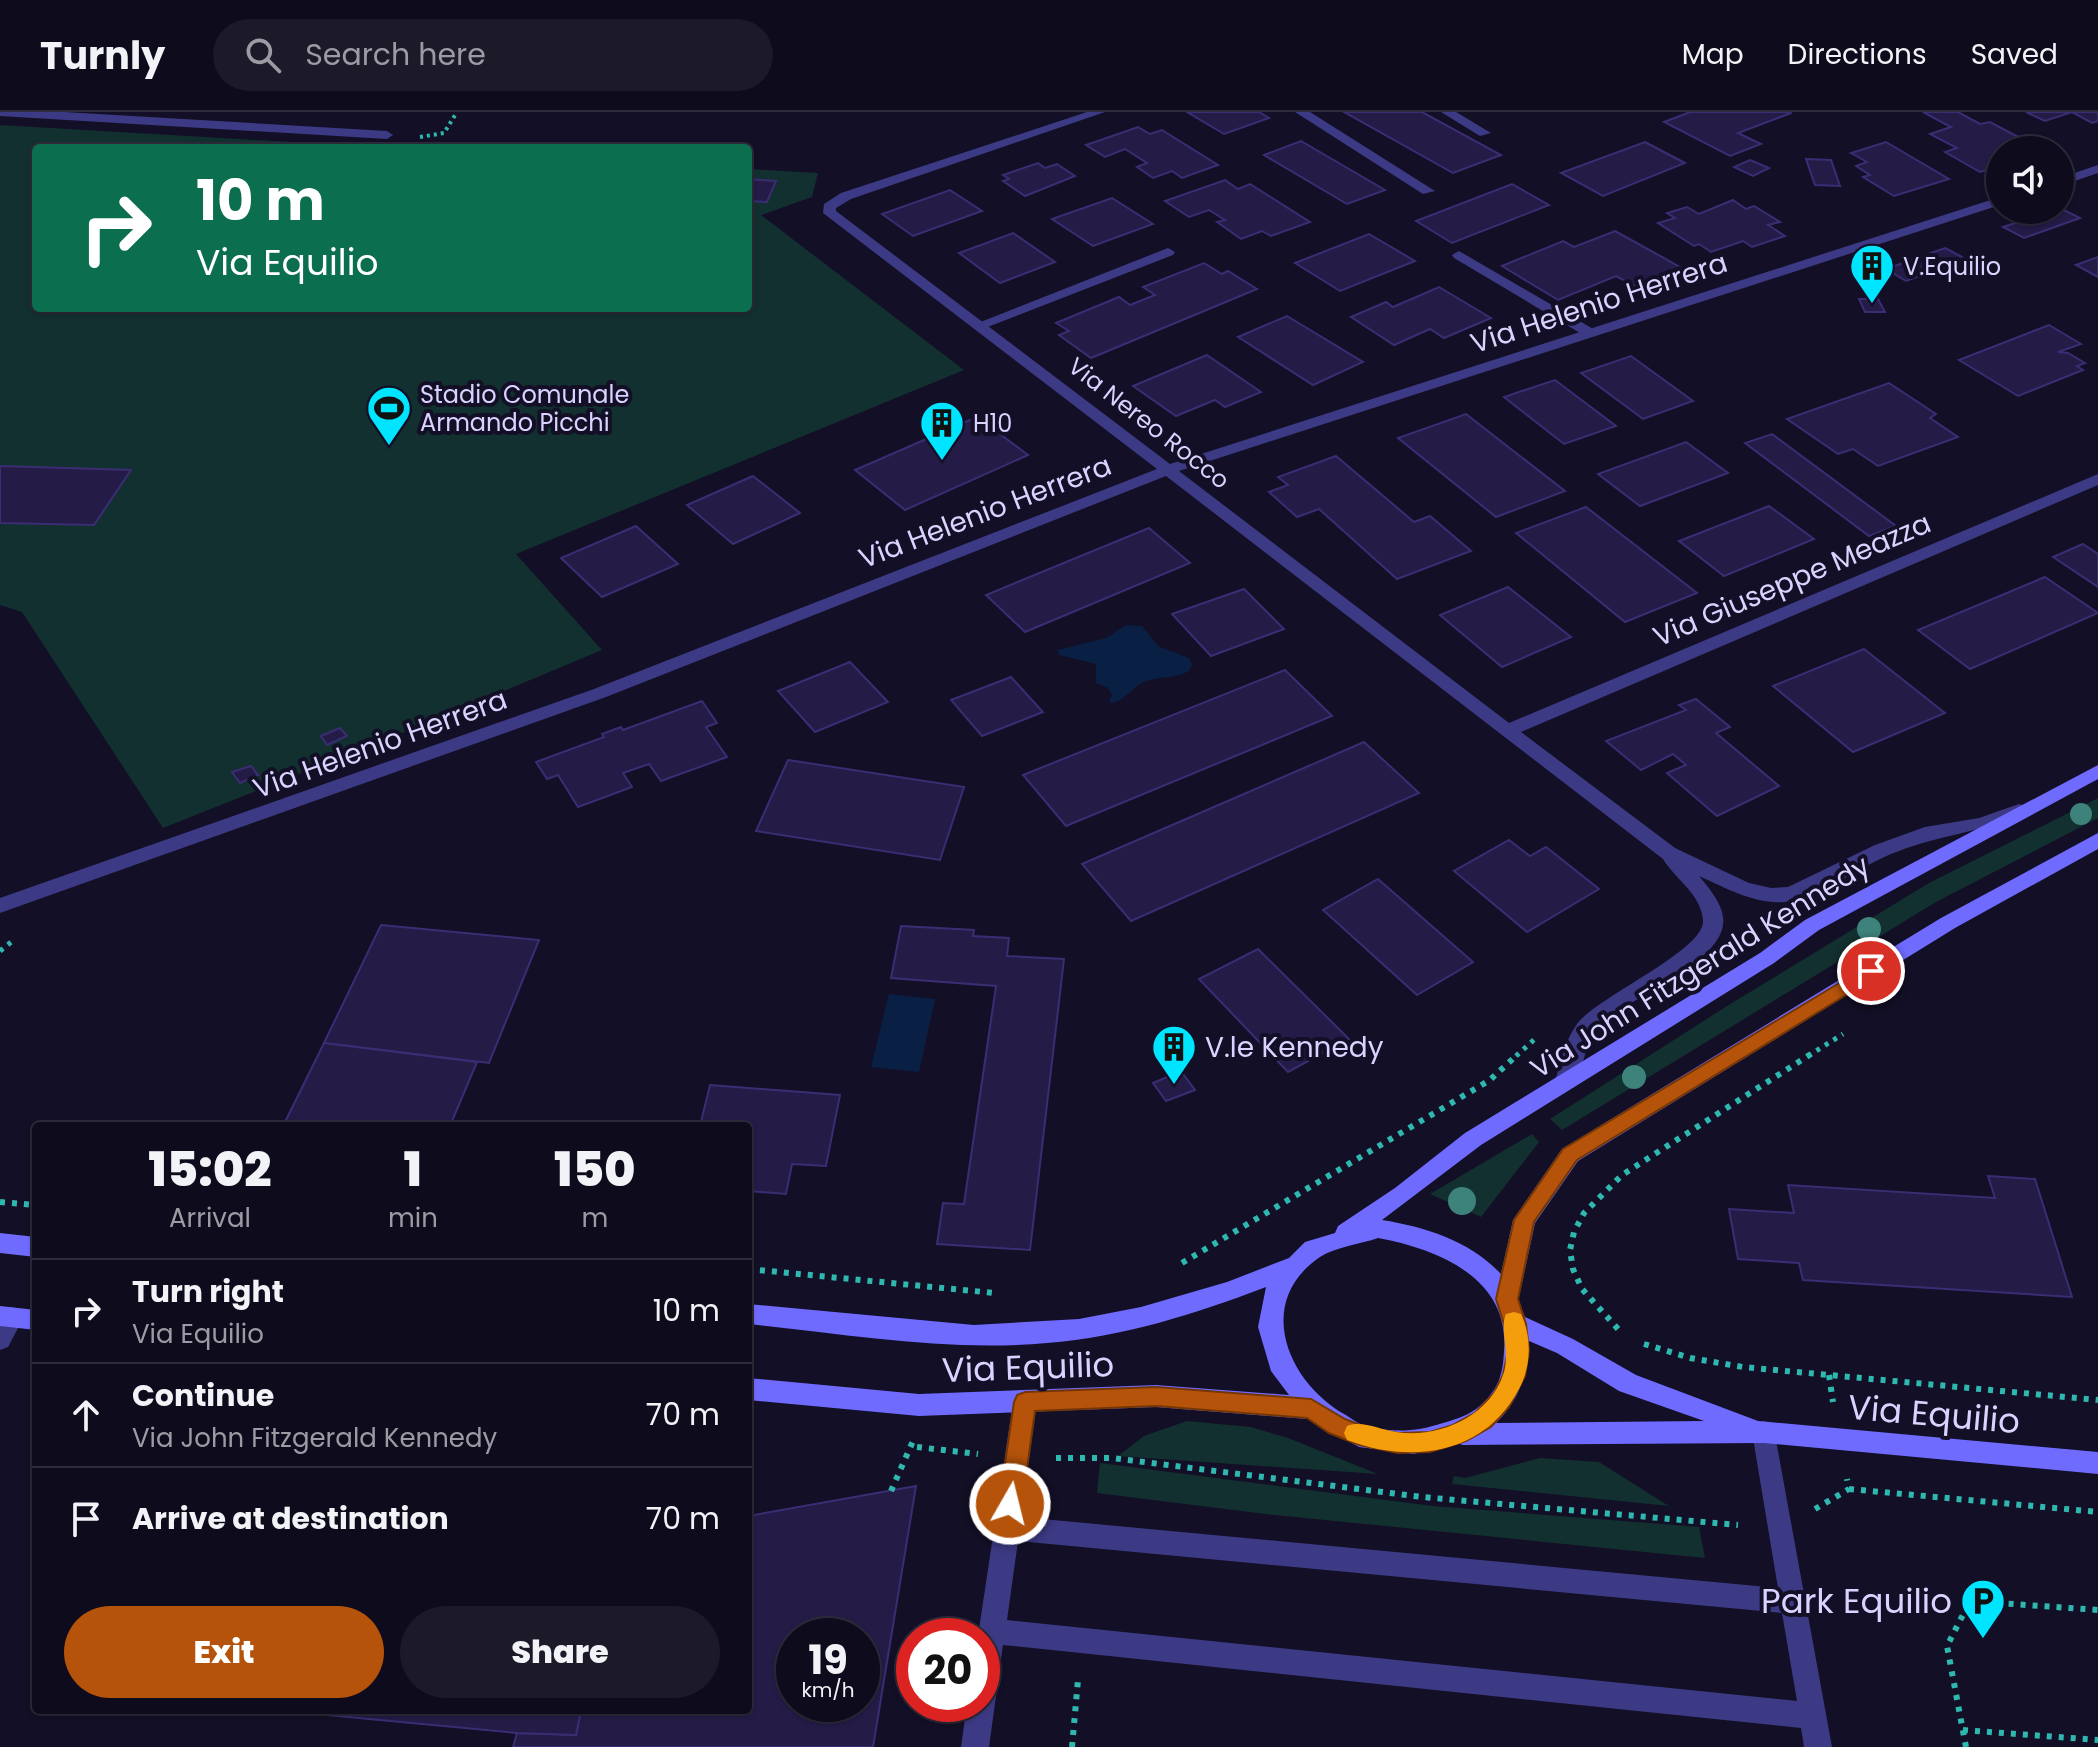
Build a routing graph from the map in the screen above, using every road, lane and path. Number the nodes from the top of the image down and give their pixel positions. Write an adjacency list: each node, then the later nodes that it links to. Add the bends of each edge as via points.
1 (0, 112): 7 (street)
2 (457, 112): 7 (path, via 444,133)
3 (1099, 112): 14 (street, Via Nereo Rocco, via 846,196 829,207 830,213)
4 (1301, 112): 10 (street)
5 (1447, 112): 6 (street)
6 (1485, 133)
7 (387, 135)
8 (2098, 169): 9 (street)
9 (2074, 177)
10 (1428, 191)
11 (1986, 206): 15 (street, Via Helenio Herrera)
12 (1168, 252): 14 (street)
13 (1459, 255): 15 (street)
14 (980, 325): 16 (street, Via Nereo Rocco)
15 (1590, 333): 16 (street, Via Helenio Herrera)
16 (1166, 470): 18 (street, Via Nereo Rocco); 23 (street, Via Helenio Herrera, via 600,693)
17 (2098, 479): 18 (street, Via Giuseppe Meazza)
18 (1507, 731): 22 (street, Via Nereo Rocco)
19 (2098, 771): 20 (main road, Via John Fitzgerald Kennedy)
20 (2023, 810): 22 (street, Via Nereo Rocco, via 1882,850 1791,894 1744,889); 26 (main road, Via John Fitzgerald Kennedy, via 1812,925)
21 (2098, 840): 34 (main road, via 1948,923 1570,1155 1524,1220)
22 (1668, 853): 26 (street, Via Nereo Rocco, via 1709,908 1711,936 1694,953 1605,1008 1575,1045)
23 (0, 906)
24 (1850, 1030): 38 (path, via 1622,1175 1578,1218 1568,1247 1579,1288)
25 (1490, 1080): 30 (path)
26 (1566, 1081): 27 (main road, Via John Fitzgerald Kennedy, via 1473,1139)
27 (1346, 1233): 31 (main road, Via Equilio, via 1305,1253); 34 (main road, Via Equilio, via 1410,1232 1443,1243 1471,1261)
28 (0, 1243): 29 (main road)
29 (32, 1247)
30 (1180, 1265)
31 (1289, 1268): 35 (main road, Via Equilio, via 1226,1294 1138,1319 1046,1333 928,1331); 44 (main road, Via Equilio, via 1274,1294 1268,1322 1273,1353 1287,1382)
32 (752, 1269): 33 (path)
33 (995, 1293)
34 (1507, 1299): 37 (main road, Via Equilio)
35 (752, 1314)
36 (16, 1318): 39 (street)
37 (1515, 1324): 45 (main road, Via Equilio, via 1628,1383); 46 (main road, Via Equilio, via 1519,1351 1502,1400 1483,1420)
38 (1626, 1337)
39 (0, 1340)
40 (1641, 1342): 42 (path, via 1743,1367)
41 (752, 1389): 43 (main road, Via Equilio, via 919,1405)
42 (2098, 1400)
43 (1025, 1402): 44 (main road, Via Equilio, via 1156,1396); 48 (street)
44 (1311, 1408): 46 (main road, Via Equilio, via 1367,1438 1430,1442)
45 (1764, 1432): 46 (main road, Via Equilio); 49 (main road, Via Equilio); 54 (street)
46 (1458, 1434)
47 (912, 1447): 51 (path)
48 (1017, 1458): 53 (street); 54 (path, via 1112,1458 1422,1497)
49 (2098, 1463)
50 (1849, 1489): 52 (path)
51 (891, 1491)
52 (2098, 1512)
53 (1007, 1528): 55 (street); 57 (street)
54 (1782, 1529): 55 (street)
55 (1794, 1602): 59 (street)
56 (2098, 1610): 61 (path, via 1970,1601 1947,1646)
57 (994, 1618)
58 (1000, 1632): 59 (street)
59 (1813, 1716): 64 (street)
60 (979, 1722): 63 (street)
61 (1963, 1730): 62 (path); 65 (path)
62 (2098, 1740)
63 (976, 1747)
64 (1818, 1747)
65 (1966, 1747)

